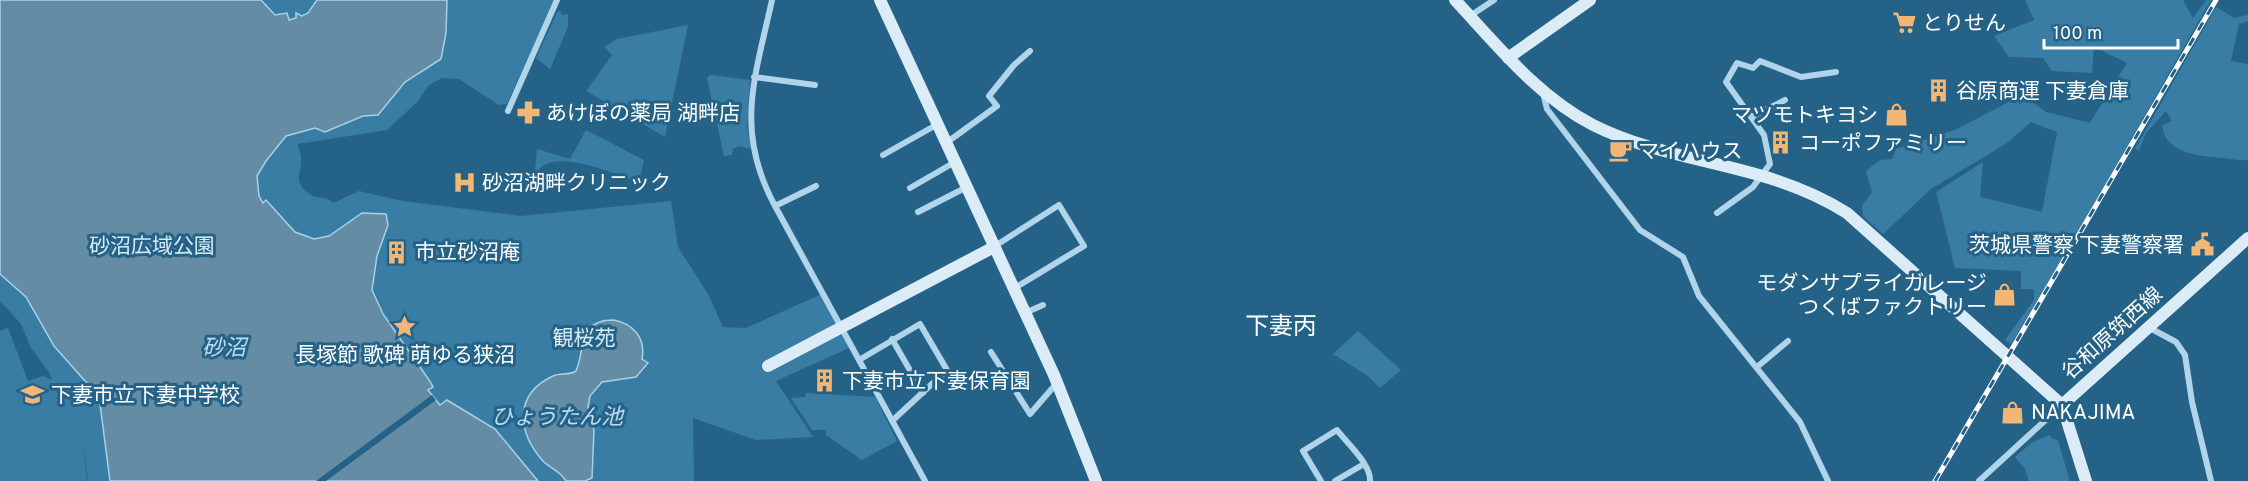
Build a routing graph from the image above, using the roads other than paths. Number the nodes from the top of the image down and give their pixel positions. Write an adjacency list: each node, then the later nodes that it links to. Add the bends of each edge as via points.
1 (557, 0): 15 (street)
2 (772, 0): 11 (street)
3 (880, 0): 17 (street)
4 (1455, 0): 7 (street)
5 (1494, 0): 7 (street)
6 (1590, 0): 9 (street)
7 (1470, 16): 9 (street)
8 (1030, 51): 18 (street, via 989,96 997,106)
9 (1508, 57): 13 (street)
10 (1836, 72): 16 (street, via 1801,77 1760,61 1753,68 1737,63 1726,82)
11 (754, 77): 12 (street); 25 (street, via 754,158)
12 (815, 85)
13 (1543, 93): 21 (street, via 1594,125 1627,139); 40 (street, via 1547,110 1640,230 1683,257 1699,296)
14 (1785, 100): 16 (street)
15 (508, 111)
16 (1751, 117): 21 (street, via 1764,135 1770,164)
17 (938, 124): 18 (street); 19 (street)
18 (946, 143): 20 (street)
19 (884, 155)
20 (956, 162): 23 (street); 24 (street)
21 (1764, 175): 27 (street); 43 (street, via 1813,194 1847,213)
22 (816, 186): 25 (street)
23 (967, 187): 26 (street); 29 (street)
24 (910, 188)
25 (775, 206): 34 (street)
26 (918, 212)
27 (1717, 213)
28 (2248, 238): 33 (street, 谷和原筑西線)
29 (994, 247): 30 (street); 30 (street, via 1059,205 1084,246); 34 (street)
30 (1013, 289): 32 (street)
31 (1043, 305): 32 (street)
32 (1025, 313): 41 (street)
33 (2148, 326): 43 (street, 谷和原筑西線); 54 (street, via 2176,342 2186,356 2192,402)
34 (841, 329): 38 (street); 39 (street)
35 (892, 339): 38 (street); 42 (street); 42 (street, via 920,324 947,370)
36 (1788, 341): 40 (street)
37 (991, 352): 41 (street, via 1030,414)
38 (859, 360): 44 (street)
39 (768, 366)
40 (1757, 367): 51 (street, via 1800,422)
41 (1058, 382): 47 (street)
42 (923, 393): 44 (street)
43 (2062, 405): 52 (street); 53 (street, 谷和原筑西線)
44 (892, 421): 46 (street)
45 (1364, 464): 48 (street, via 1336,430 1303,452); 49 (street); 50 (street)
46 (925, 481)
47 (1096, 481)
48 (1321, 481)
49 (1335, 481)
50 (1370, 481)
51 (1828, 481)
52 (1979, 481)
53 (2086, 481)
54 (2211, 481)

